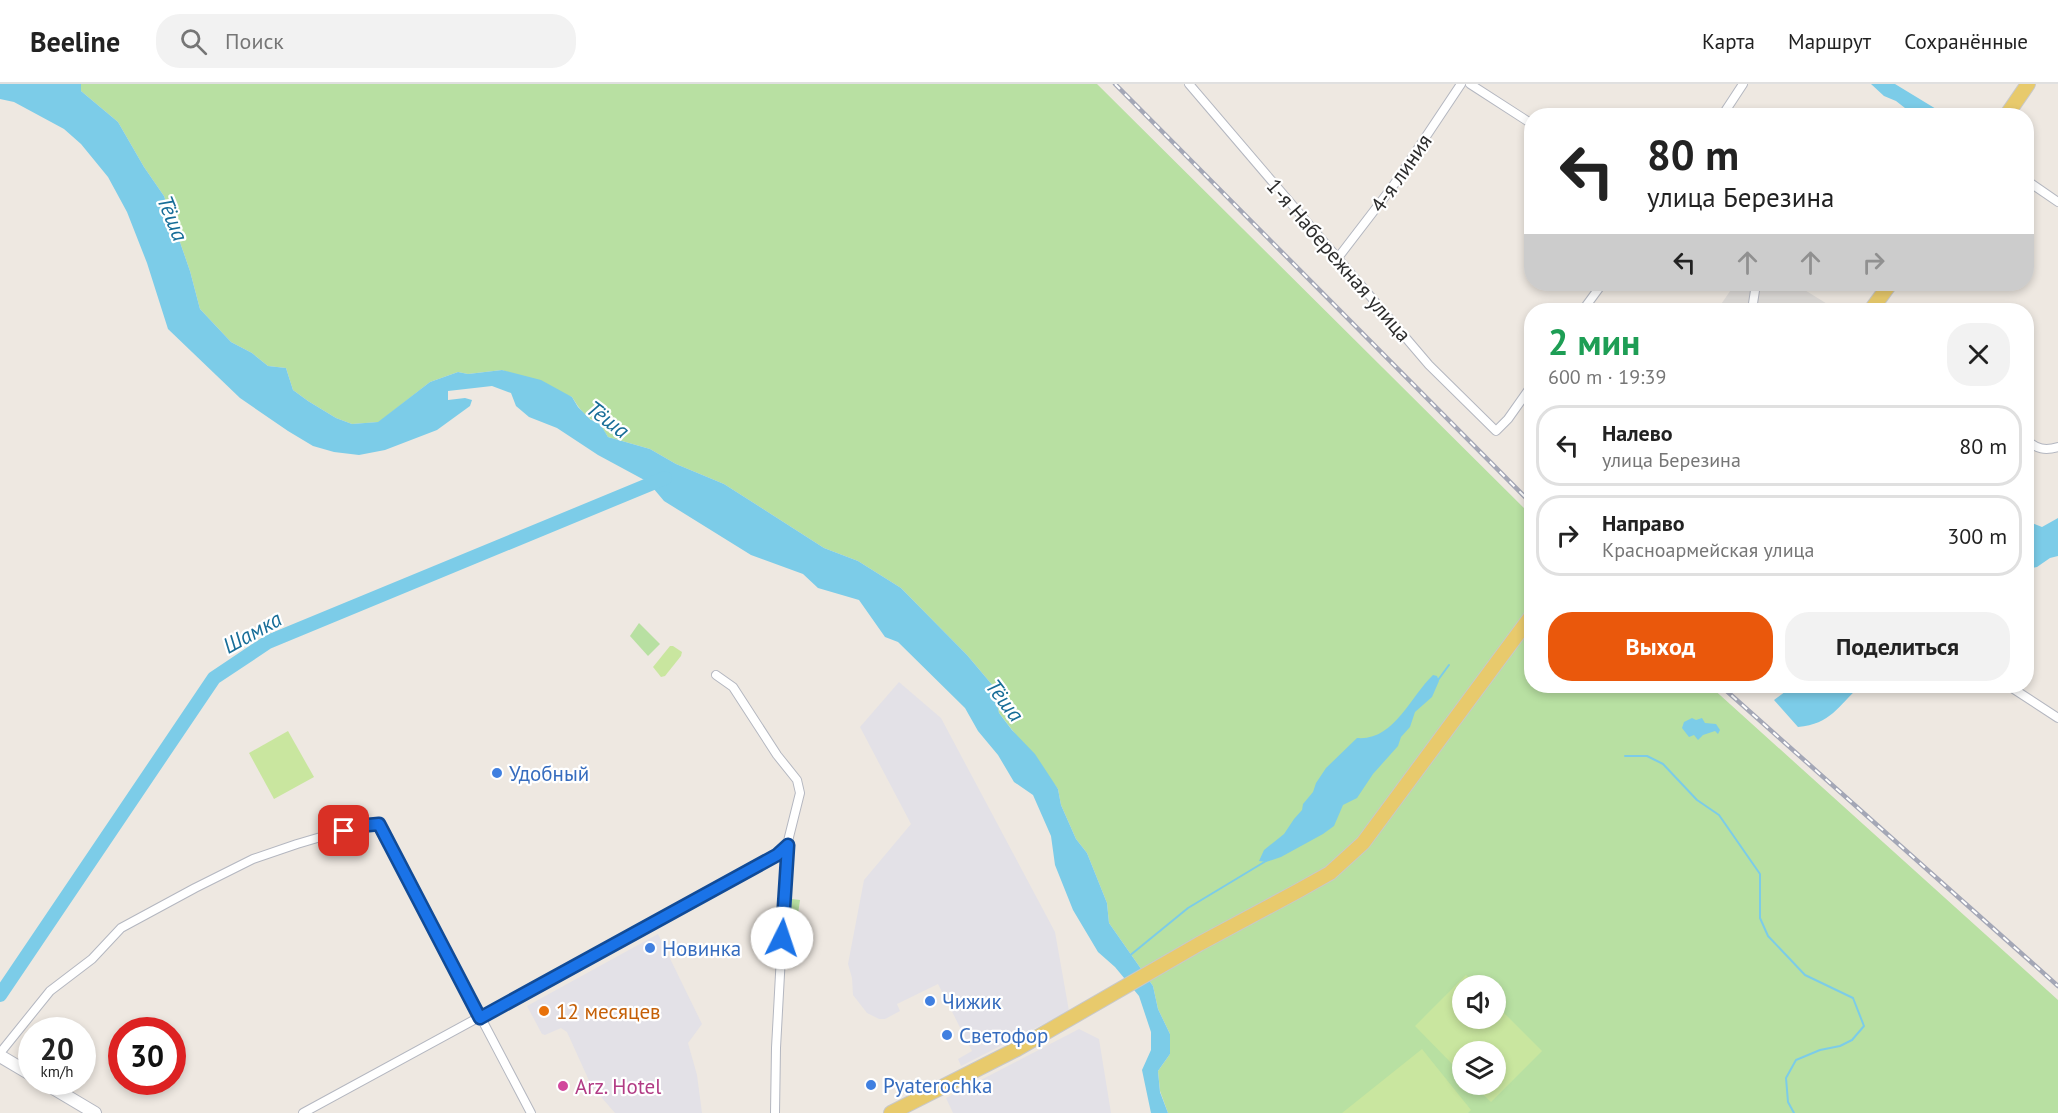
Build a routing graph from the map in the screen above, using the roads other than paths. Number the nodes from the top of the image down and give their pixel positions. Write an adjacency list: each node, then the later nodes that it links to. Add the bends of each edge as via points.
1 (1189, 84): 11 (street, 1-я Набережная улица)
2 (1461, 84): 11 (street, 4-я линия, via 1393,186)
3 (1470, 84): 8 (street)
4 (1743, 84): 6 (street)
5 (2028, 84): 7 (main road)
6 (1727, 108)
7 (2012, 108)
8 (1524, 119)
9 (2034, 186): 10 (street)
10 (2058, 202)
11 (1337, 259): 12 (street, 1-я Набережная улица, via 1429,365 1496,431)
12 (1524, 396)
13 (2034, 447): 14 (street)
14 (2058, 447)
15 (1524, 626): 28 (main road, via 1363,843 1330,873 1017,1049)
16 (716, 675): 19 (street, via 733,687 797,780 800,793)
17 (2020, 693): 18 (street)
18 (2058, 718)
19 (788, 845): 20 (street, via 777,855); 27 (street)
20 (480, 1018): 21 (street, via 379,824 358,826 253,859 121,928 92,960 50,991); 25 (street); 26 (street)
21 (0, 1054): 22 (main road)
22 (18, 1066)
23 (65, 1095): 24 (main road)
24 (95, 1113)
25 (303, 1113)
26 (531, 1113)
27 (775, 1113)
28 (891, 1113)

